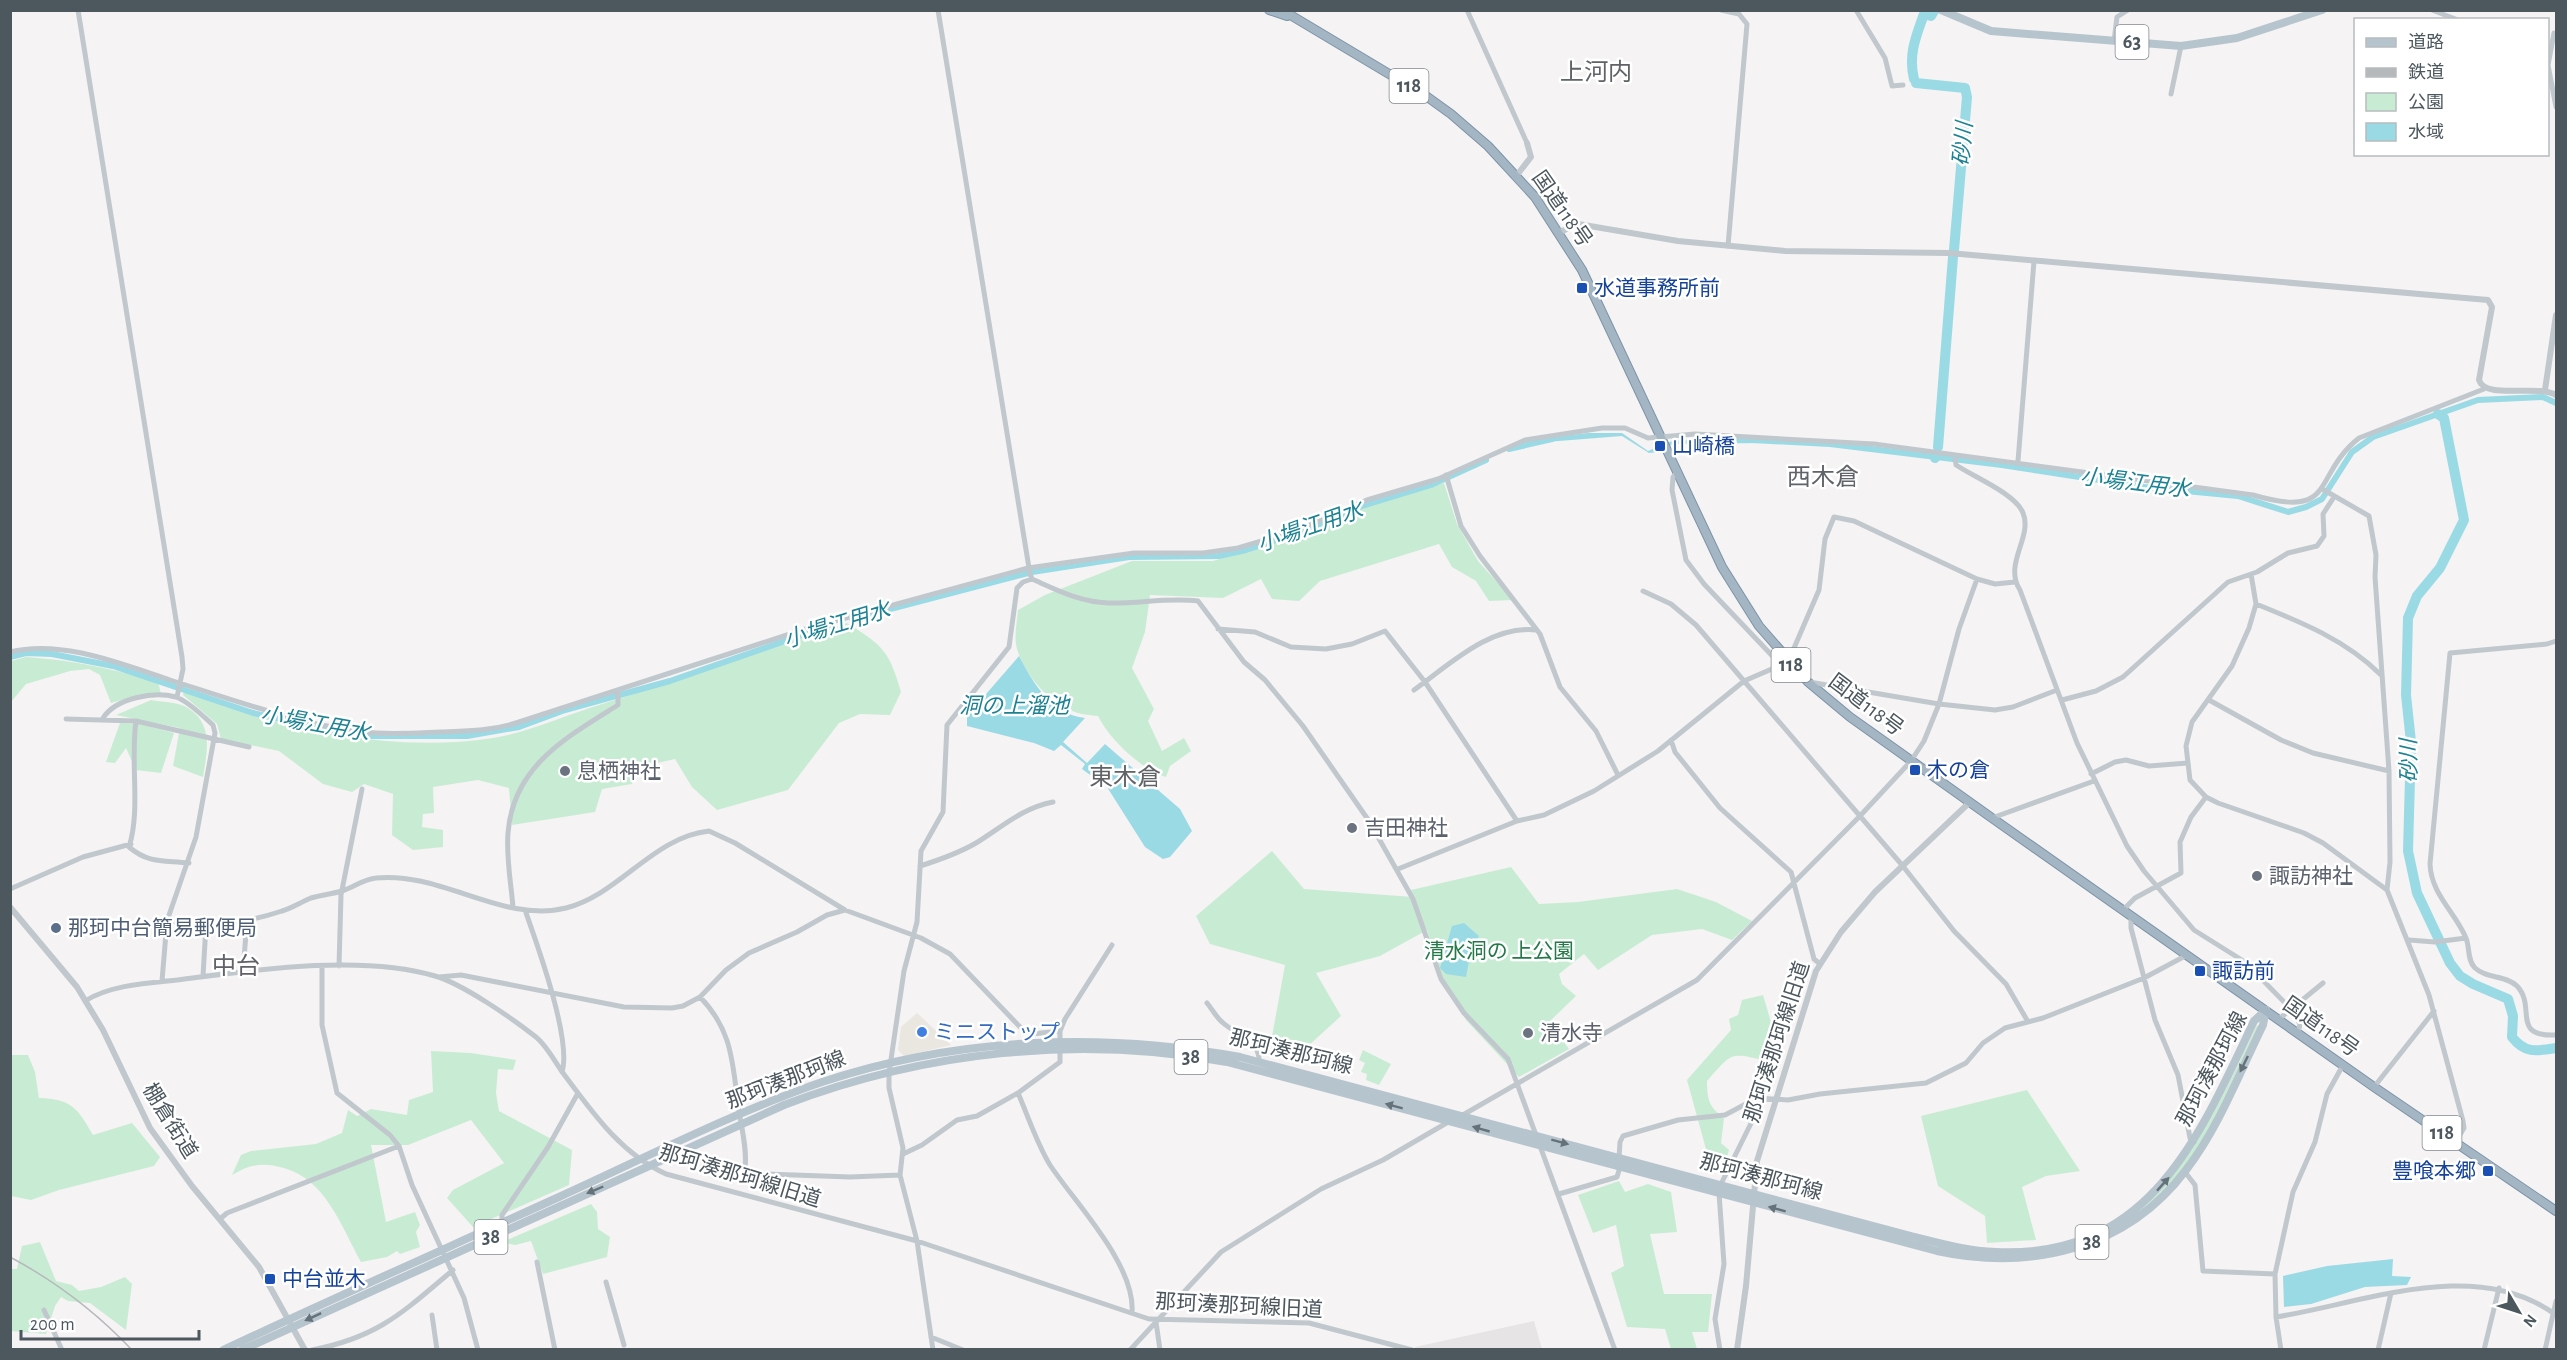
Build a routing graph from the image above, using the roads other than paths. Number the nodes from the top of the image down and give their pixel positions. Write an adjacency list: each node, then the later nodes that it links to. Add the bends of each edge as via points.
1 (78, 10): 52 (street, via 182,657)
2 (938, 10): 37 (street)
3 (1269, 10): 11 (highway, 国道118号 / 118)
4 (1467, 10): 21 (street)
5 (1720, 10): 24 (street, via 1739,14 1747,24)
6 (1856, 10): 18 (street, via 1885,58 1892,86)
7 (1941, 10): 14 (main road, 63, via 1991,31)
8 (2128, 10): 14 (street, via 2117,17)
9 (2322, 10): 15 (main road, 63, via 2247,36)
10 (2433, 10): 12 (street)
11 (1284, 13): 22 (highway, 国道118号 / 118, via 1426,96 1472,131)
12 (2453, 18)
13 (2553, 33): 16 (street)
14 (2114, 41): 15 (main road, 63)
15 (2181, 46): 19 (street)
16 (2549, 59)
17 (2549, 70): 20 (street)
18 (1903, 85)
19 (2171, 94)
20 (2556, 107)
21 (1527, 143): 22 (street, via 1530,159)
22 (1517, 175): 23 (highway, 国道118号 / 118)
23 (1560, 232): 24 (street, via 1578,224); 30 (highway, 国道118号 / 118)
24 (1728, 246): 25 (street, via 1834,253 1890,250)
25 (2034, 261): 27 (street, via 2488,300 2492,307 2479,380); 32 (street)
26 (2556, 315): 28 (street)
27 (2484, 389): 28 (street); 32 (street, via 2360,438 2347,450 2317,494 2290,504 2253,495)
28 (2544, 390): 29 (street)
29 (2556, 394)
30 (1661, 436): 31 (street, via 1768,436 1874,444); 33 (highway, 国道118号 / 118); 34 (street, via 1648,438 1615,427 1535,437)
31 (1955, 460): 32 (street); 40 (street, via 2023,513)
32 (2018, 461)
33 (1678, 471): 47 (highway, 国道118号 / 118, via 1722,567); 47 (street, via 1672,490 1686,560 1704,584)
34 (1447, 478): 37 (street, via 1367,500 1301,529 1239,548 1203,553 1134,553); 44 (street, via 1456,514 1467,536)
35 (2324, 490): 36 (street)
36 (2332, 496): 38 (street, via 2323,514 2321,542 2311,549 2288,553); 48 (street, via 2369,516 2376,555)
37 (1030, 573): 43 (street, via 1069,596 1108,603 1198,601); 55 (street, via 850,615); 81 (street, via 1017,588 1009,647 947,725 943,812 923,847)
38 (2251, 574): 42 (street); 56 (street, via 2228,582 2123,677 2096,691)
39 (1977, 579): 40 (street, via 1995,584); 47 (street, via 1854,521 1834,517 1825,539 1819,590); 58 (street, via 1959,629)
40 (2015, 582): 54 (street)
41 (1643, 591): 49 (street, via 1684,613)
42 (2256, 604): 48 (street, via 2347,646); 57 (street, via 2232,666)
43 (1218, 629): 50 (street, via 1255,632 1291,647 1326,649 1385,631); 82 (street, via 1304,726)
44 (1536, 630): 50 (street, via 1510,631 1488,640); 69 (street, via 1560,687 1596,731)
45 (2556, 641): 97 (street, via 2450,653 2430,874 2437,893)
46 (10, 652): 52 (street, via 39,648 73,653)
47 (1784, 663): 49 (street); 51 (highway, 国道118号 / 118)
48 (2381, 675): 67 (street)
49 (1744, 681): 63 (street); 75 (street)
50 (1425, 682): 53 (street); 77 (street)
51 (1808, 682): 58 (street); 65 (highway, 国道118号 / 118)
52 (179, 689): 55 (street, via 379,733 485,731); 59 (street, via 120,704); 62 (street, via 213,725)
53 (1414, 690)
54 (2057, 690): 56 (street); 58 (street, via 2003,710)
55 (619, 694): 89 (street, via 618,705 547,754 519,788 508,831)
56 (2062, 700): 68 (street)
57 (2210, 700): 66 (street, via 2192,722 2186,746); 67 (street, via 2281,740 2313,753)
58 (1940, 704): 65 (street)
59 (103, 718): 60 (street); 61 (street)
60 (66, 719)
61 (136, 721): 62 (street); 78 (street, via 132,751 135,818)
62 (214, 739): 64 (street); 79 (street)
63 (1671, 741): 69 (street); 83 (street, via 1675,752 1720,808 1786,867)
64 (249, 747)
65 (1911, 761): 74 (highway, 国道118号 / 118); 75 (street)
66 (2188, 763): 68 (street, via 2149,766 2126,760); 72 (street, via 2190,780)
67 (2389, 771): 87 (street)
68 (2091, 774): 70 (street)
69 (1618, 776): 77 (street, via 1544,815)
70 (2094, 781): 76 (street); 84 (street, via 2127,846)
71 (362, 789): 86 (street)
72 (2206, 797): 84 (street, via 2180,842 2181,873); 87 (street, via 2304,833)
73 (1053, 802): 81 (street, via 1012,818 974,844)
74 (1970, 802): 76 (highway, 国道118号 / 118); 80 (street, 那珂湊那珂線旧道)
75 (1859, 817): 80 (street); 83 (street)
76 (1992, 819): 92 (highway, 国道118号 / 118)
77 (1517, 821): 82 (street)
78 (130, 844): 79 (street, via 129,848 144,859); 85 (street, via 83,857)
79 (189, 863): 93 (street)
80 (1902, 865): 101 (street, 那珂湊那珂線旧道, via 1860,908); 118 (street, via 1954,931 2006,984)
81 (920, 866): 96 (street)
82 (1398, 869): 128 (street, via 1419,914 1438,973 1464,1013 1508,1059)
83 (1795, 880): 101 (street, via 1814,959); 128 (street, via 1697,981)
84 (2158, 886): 92 (street, via 2134,898); 114 (street, via 2194,930 2245,962)
85 (10, 889)
86 (344, 890): 89 (street, via 365,880 393,877); 94 (street); 102 (street)
87 (2387, 890): 98 (street)
88 (10, 907): 112 (street, 棚倉街道)
89 (513, 907): 90 (street)
90 (525, 910): 91 (street, via 551,911 585,901 615,885 676,840 708,831 735,843); 110 (street, via 547,970)
91 (845, 910): 96 (street); 111 (street, via 749,953)
92 (2127, 912): 100 (highway, 国道118号 / 118); 107 (street)
93 (166, 921): 95 (street); 108 (street)
94 (247, 921): 95 (street); 104 (street)
95 (206, 925): 105 (street)
96 (914, 936): 119 (street, via 950,954 1022,1029 1032,1034); 124 (street, via 900,994)
97 (2466, 938): 98 (street); 121 (street, via 2476,969 2511,981 2522,992 2529,1027 2540,1036)
98 (2409, 940): 116 (street)
99 (1112, 945): 119 (street)
100 (2187, 955): 107 (street); 115 (highway, 国道118号 / 118)
101 (1820, 964): 133 (street, 那珂湊那珂線旧道)
102 (339, 966): 103 (street, 那珂湊那珂線旧道); 106 (street, 那珂湊那珂線旧道, via 383,967)
103 (322, 967): 104 (street, 那珂湊那珂線旧道); 141 (street, via 322,1025 337,1093)
104 (243, 971): 105 (street, 那珂湊那珂線旧道)
105 (203, 975): 108 (street, 那珂湊那珂線旧道)
106 (439, 977): 110 (street, via 461,975); 126 (street, 那珂湊那珂線旧道, via 488,1004 538,1039)
107 (2144, 978): 118 (street, via 2043,1018); 138 (street, via 2155,1020 2178,1076)
108 (162, 981): 112 (street, 那珂湊那珂線旧道, via 95,994)
109 (2323, 983): 114 (street)
110 (550, 991): 111 (street, via 647,1009 683,1006); 126 (street, via 560,1027)
111 (700, 997): 135 (street, via 715,1012 728,1042)
112 (85, 1001): 154 (street, 棚倉街道, via 150,1128)
113 (1207, 1003): 123 (street, via 1222,1022 1255,1046 1260,1052)
114 (2290, 1008): 117 (street); 120 (street, via 2300,1024)
115 (2266, 1010): 117 (highway, 国道118号 / 118); 138 (main road, 那珂湊那珂線 / 38, via 2254,1021); 147 (main road, 那珂湊那珂線 / 38, one-way to 147, via 2263,1025 2222,1111)
116 (2434, 1011): 129 (street); 139 (street, via 2463,1121 2464,1128)
117 (2278, 1019): 120 (highway, 国道118号 / 118)
118 (2027, 1020): 133 (street, via 1995,1033 1966,1063 1926,1083)
119 (1060, 1031): 122 (street)
120 (2298, 1033): 125 (highway, 国道118号 / 118)
121 (2556, 1035)
122 (1061, 1045): 123 (main road, 那珂湊那珂線 / 38, via 1165,1045); 124 (main road, 那珂湊那珂線 / 38, via 986,1046); 127 (main road, 那珂湊那珂線 / 38, via 966,1057); 131 (street, via 1060,1062); 136 (main road, 那珂湊那珂線 / 38, one-way to 122, via 1227,1062)
123 (1259, 1061): 134 (main road, 那珂湊那珂線 / 38)
124 (891, 1063): 127 (street); 135 (main road, 那珂湊那珂線 / 38, via 823,1082)
125 (2343, 1065): 129 (highway, 国道118号 / 118); 160 (street, via 2327,1094 2315,1142 2293,1192)
126 (562, 1072): 130 (street, 那珂湊那珂線旧道)
127 (889, 1073): 135 (main road, 那珂湊那珂線 / 38, via 825,1089); 142 (street)
128 (1518, 1082): 134 (street); 137 (street)
129 (2374, 1087): 139 (highway, 国道118号 / 118)
130 (578, 1093): 143 (street, 那珂湊那珂線旧道); 155 (street, via 548,1147 502,1215)
131 (1018, 1093): 142 (street, via 977,1116 957,1120); 166 (street, via 1049,1163 1099,1230 1123,1274)
132 (1763, 1099): 133 (street); 144 (street, via 1744,1103 1725,1115 1678,1120 1623,1136); 150 (street)
133 (1774, 1099): 152 (street, 那珂湊那珂線旧道, via 1759,1150)
134 (1463, 1115): 136 (street); 137 (main road, 那珂湊那珂線 / 38)
135 (741, 1120): 143 (main road, 那珂湊那珂線 / 38); 145 (main road, 那珂湊那珂線 / 38); 146 (street)
136 (1451, 1121): 140 (main road, 那珂湊那珂線 / 38, one-way to 136); 170 (street, via 1383,1160 1321,1189 1221,1252)
137 (1536, 1136): 140 (street); 144 (main road, 那珂湊那珂線 / 38, one-way to 144)
138 (2194, 1142): 152 (main road, 那珂湊那珂線 / 38, one-way to 138, via 1964,1248 1997,1252 2036,1250 2078,1240 2129,1213 2167,1179)
139 (2455, 1143): 153 (highway, 国道118号 / 118)
140 (1540, 1145): 144 (main road, 那珂湊那珂線 / 38); 151 (street)
141 (399, 1146): 154 (street); 157 (street, via 412,1185)
142 (903, 1154): 149 (street)
143 (640, 1161): 145 (street, 那珂湊那珂線旧道); 155 (main road, 那珂湊那珂線 / 38)
144 (1620, 1162): 150 (main road, 那珂湊那珂線 / 38); 151 (street, via 1617,1178)
145 (649, 1166): 156 (street, 那珂湊那珂線旧道, via 697,1184); 157 (main road, 那珂湊那珂線 / 38, one-way to 157)
146 (745, 1168)
147 (2185, 1172): 152 (main road, 那珂湊那珂線 / 38, one-way to 152, via 2149,1208 2099,1239 2060,1253 2018,1259 1948,1253); 160 (street, via 2195,1185 2203,1271)
148 (766, 1174): 149 (street)
149 (900, 1175): 156 (street)
150 (1720, 1189): 152 (main road, 那珂湊那珂線 / 38); 188 (street, via 1724,1263 1715,1319)
151 (1559, 1194): 187 (street)
152 (1753, 1198): 189 (street, 那珂湊那珂線旧道)
153 (2556, 1211)
154 (220, 1219): 171 (street, 棚倉街道, via 259,1267)
155 (502, 1223): 157 (main road, 那珂湊那珂線 / 38)
156 (917, 1241): 166 (street, 那珂湊那珂線旧道); 172 (street)
157 (444, 1253): 159 (street); 171 (main road, 那珂湊那珂線 / 38)
158 (537, 1262): 181 (street)
159 (453, 1270): 178 (street, via 392,1321 363,1336); 180 (street)
160 (2275, 1274): 169 (street)
161 (606, 1282): 173 (street)
162 (2499, 1288): 163 (street, via 2481,1285); 167 (street); 192 (street)
163 (2391, 1293): 169 (street); 191 (street)
164 (2556, 1300): 167 (street)
165 (44, 1310): 174 (street)
166 (1132, 1313): 170 (street, 那珂湊那珂線旧道)
167 (2555, 1313): 193 (street)
168 (432, 1316): 179 (street)
169 (2276, 1317): 190 (street)
170 (1158, 1320): 184 (street); 185 (street); 186 (street, 那珂湊那珂線旧道, via 1309,1323)
171 (292, 1322): 175 (main road, 那珂湊那珂線 / 38); 176 (main road, 那珂湊那珂線 / 38); 177 (street, 棚倉街道)
172 (931, 1337): 182 (street); 183 (street)
173 (624, 1345)
174 (62, 1350)
175 (223, 1350)
176 (242, 1350)
177 (305, 1350)
178 (312, 1350)
179 (437, 1350)
180 (478, 1350)
181 (555, 1350)
182 (933, 1350)
183 (963, 1350)
184 (1130, 1350)
185 (1160, 1350)
186 (1412, 1350)
187 (1615, 1350)
188 (1720, 1350)
189 (1737, 1350)
190 (2281, 1350)
191 (2378, 1350)
192 (2484, 1350)
193 (2545, 1350)

